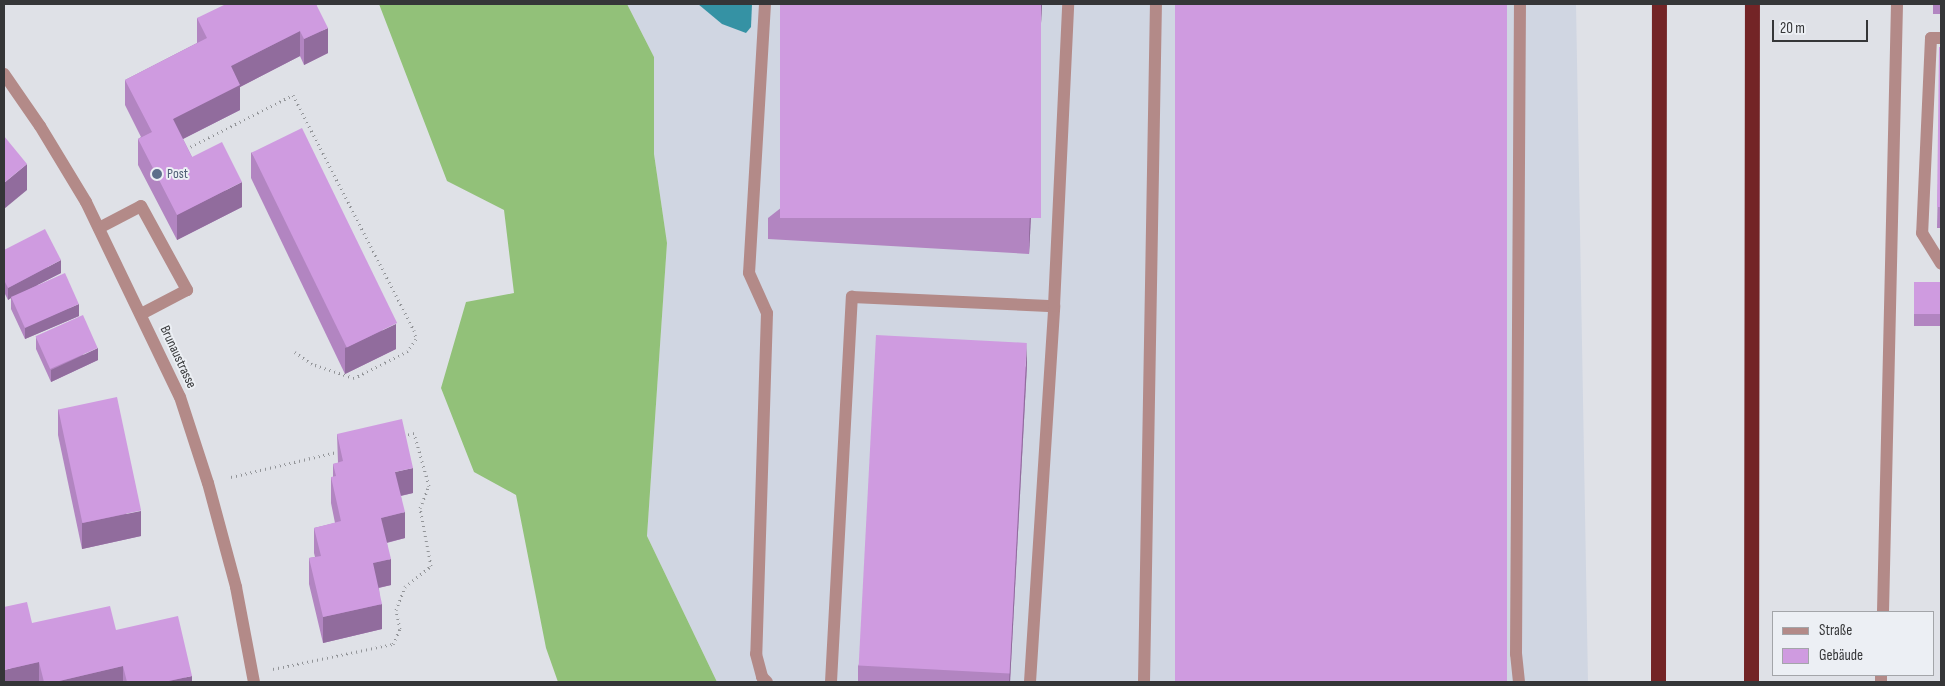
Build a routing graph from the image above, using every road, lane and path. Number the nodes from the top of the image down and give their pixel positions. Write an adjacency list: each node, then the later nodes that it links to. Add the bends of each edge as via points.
1 (765, 4): 21 (street, via 749,273 767,313 756,654 762,677)
2 (1068, 4): 13 (street)
3 (1156, 4): 24 (street)
4 (1520, 4): 25 (street)
5 (1659, 4): 26 (highway)
6 (1752, 4): 27 (highway)
7 (1897, 4): 19 (street)
8 (1941, 38): 12 (street, via 1931,38 1922,233)
9 (4, 74): 11 (street, Brunaustrasse, via 40,126)
10 (186, 149): 15 (path, via 293,95 416,339 408,350 354,378 312,364)
11 (100, 228): 14 (street, Brunaustrasse); 14 (street, via 141,206 187,290)
12 (1941, 264)
13 (1054, 306): 22 (street, via 852,298); 23 (street)
14 (141, 314): 18 (street, Brunaustrasse, via 180,397)
15 (295, 352)
16 (395, 438): 20 (path, via 414,434 428,486 420,508 431,566 405,587 396,610 400,629 393,644)
17 (348, 449): 18 (path)
18 (208, 482): 20 (street, Brunaustrasse, via 236,588)
19 (1883, 611)
20 (254, 678)
21 (767, 682)
22 (831, 682)
23 (1030, 682)
24 (1144, 682)
25 (1518, 682)
26 (1658, 682)
27 (1751, 682)

